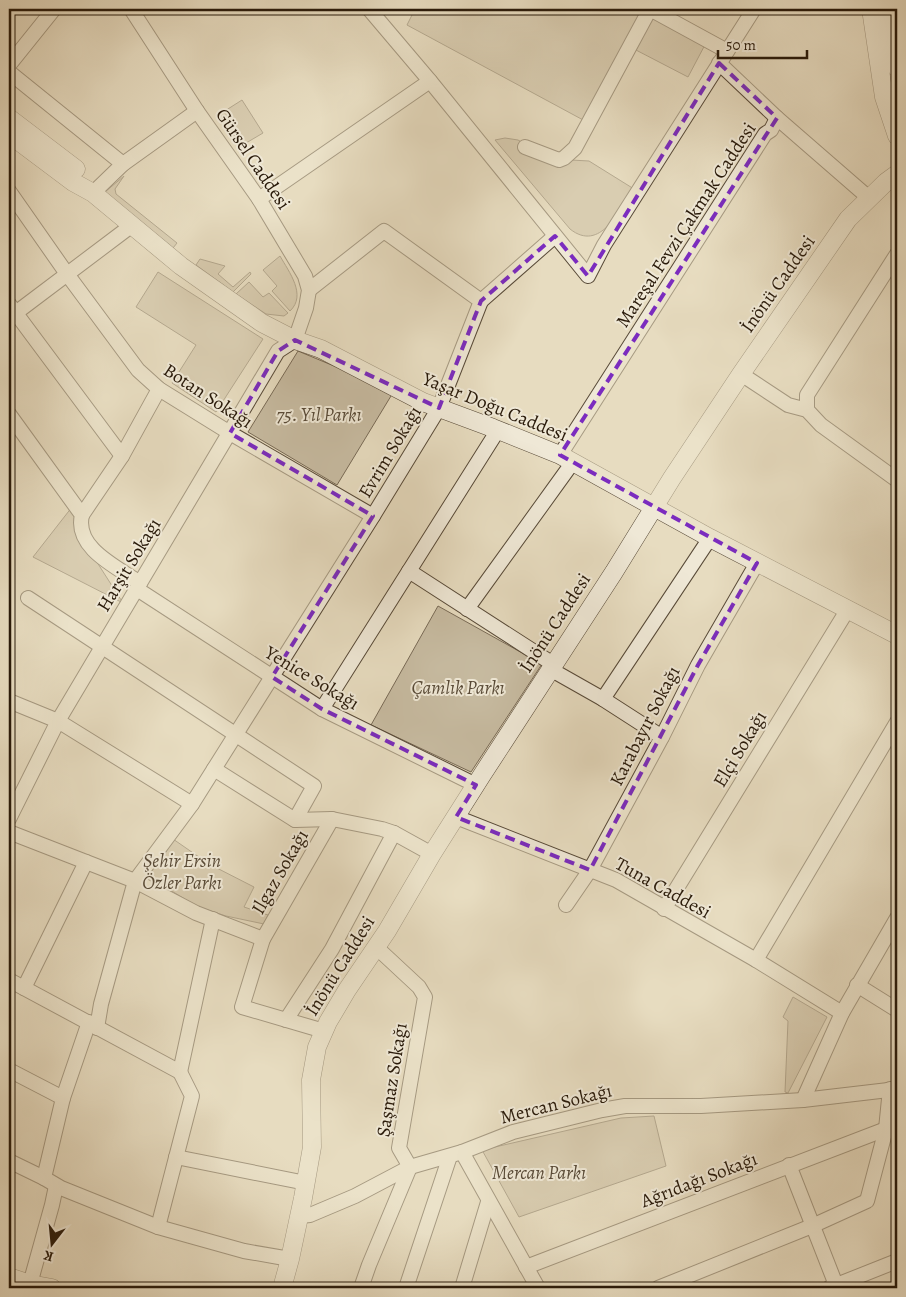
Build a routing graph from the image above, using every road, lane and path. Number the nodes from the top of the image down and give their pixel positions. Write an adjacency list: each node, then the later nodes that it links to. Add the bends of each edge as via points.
1 (54, 9): 11 (street)
2 (131, 9): 15 (street, Gürsel Caddesi)
3 (369, 9): 9 (street)
4 (387, 9): 9 (street)
5 (650, 9): 10 (street); 20 (street, via 575,148 559,160)
6 (754, 9): 10 (street)
7 (870, 9): 19 (street, via 884,97)
8 (888, 9): 12 (street)
9 (379, 21): 14 (street)
10 (723, 57): 17 (street); 28 (street, via 604,245 588,276)
11 (9, 64)
12 (897, 68)
13 (9, 72): 21 (street)
14 (430, 81): 26 (street); 28 (street)
15 (197, 111): 21 (street); 26 (street, Gürsel Caddesi)
16 (9, 118): 24 (street, Yaşar Doğu Caddesi, via 83,174)
17 (776, 118): 25 (street, Mareşal Fevzi Çakmak Caddesi); 43 (street, Mareşal Fevzi Çakmak Caddesi, via 657,301)
18 (9, 134): 24 (street, Yaşar Doğu Caddesi)
19 (897, 136)
20 (525, 147)
21 (122, 164): 24 (street)
22 (894, 179): 25 (street, İnönü Caddesi)
23 (9, 191): 30 (street, Botan Sokağı)
24 (93, 194): 27 (street, Yaşar Doğu Caddesi)
25 (869, 198): 35 (street, İnönü Caddesi, via 848,220)
26 (259, 199): 31 (street, Gürsel Caddesi, via 305,276)
27 (131, 226): 30 (street); 34 (street, Yaşar Doğu Caddesi, via 181,266 262,322)
28 (555, 236): 32 (street)
29 (897, 254): 38 (street, via 807,394)
30 (67, 274): 33 (street); 36 (street, Botan Sokağı, via 138,370)
31 (309, 290): 32 (street, via 384,232); 34 (street)
32 (481, 301): 37 (street, Evrim Sokağı)
33 (11, 312): 42 (street)
34 (295, 340): 37 (street, Yaşar Doğu Caddesi, via 321,349); 41 (street, Harşit Sokağı, via 278,351)
35 (741, 374): 38 (street, via 788,405); 45 (street, İnönü Caddesi)
36 (159, 389): 41 (street, Botan Sokağı); 42 (street)
37 (439, 408): 40 (street, Yaşar Doğu Caddesi); 47 (street, Evrim Sokağı)
38 (807, 410): 44 (street, via 821,425)
39 (9, 414): 46 (street)
40 (498, 430): 43 (street, Yaşar Doğu Caddesi); 50 (street)
41 (230, 433): 47 (street, Botan Sokağı); 51 (street, Harşit Sokağı)
42 (122, 456): 46 (street)
43 (566, 459): 45 (street, Yaşar Doğu Caddesi); 53 (street, Mareşal Fevzi Çakmak Caddesi)
44 (897, 480)
45 (654, 508): 48 (street, Yaşar Doğu Caddesi); 57 (street, İnönü Caddesi)
46 (82, 515): 51 (street, Yenice Sokağı, via 80,524 87,543)
47 (373, 516): 58 (street, Evrim Sokağı)
48 (710, 538): 49 (street, Yaşar Doğu Caddesi); 59 (street)
49 (757, 563): 54 (street, Yaşar Doğu Caddesi); 65 (street, Karabayır Sokağı, via 698,665)
50 (409, 571): 53 (street); 61 (street)
51 (138, 586): 56 (street, Harşit Sokağı); 58 (street, Yenice Sokağı)
52 (28, 598): 56 (street)
53 (467, 609): 57 (street)
54 (848, 609): 55 (street, Yaşar Doğu Caddesi); 80 (street, Elçi Sokağı)
55 (897, 635)
56 (102, 646): 62 (street, Harşit Sokağı); 64 (street)
57 (552, 666): 59 (street); 67 (street, İnönü Caddesi)
58 (272, 677): 61 (street, Yenice Sokağı); 64 (street, Evrim Sokağı)
59 (603, 699): 65 (street)
60 (9, 701): 62 (street)
61 (322, 709): 67 (street, Yenice Sokağı)
62 (58, 721): 68 (street); 70 (street, Harşit Sokağı)
63 (897, 722): 85 (street)
64 (234, 735): 66 (street, Evrim Sokağı); 72 (street, via 314,786)
65 (662, 737): 77 (street, Karabayır Sokağı)
66 (214, 769): 68 (street, Evrim Sokağı); 72 (street)
67 (476, 785): 69 (street, İnönü Caddesi)
68 (192, 804): 78 (street, Evrim Sokağı)
69 (456, 816): 75 (street, İnönü Caddesi); 77 (street, Tuna Caddesi)
70 (9, 819)
71 (332, 819): 72 (street); 74 (street); 83 (street, Ilgaz Sokağı)
72 (295, 820)
73 (9, 832): 76 (street, Ilgaz Sokağı)
74 (394, 833): 75 (street); 91 (street, via 332,949)
75 (432, 854): 84 (street, İnönü Caddesi)
76 (86, 862): 78 (street, Ilgaz Sokağı); 88 (street)
77 (590, 870): 79 (street, Karabayır Sokağı); 80 (street, Tuna Caddesi, via 616,880)
78 (135, 881): 82 (street, Ilgaz Sokağı); 92 (street)
79 (566, 905)
80 (664, 909): 85 (street, Tuna Caddesi)
81 (897, 918): 87 (street)
82 (213, 919): 83 (street, Ilgaz Sokağı); 95 (street)
83 (263, 938): 91 (street, via 242,1007)
84 (376, 947): 93 (street, İnönü Caddesi); 104 (street, Şaşmaz Sokağı, via 419,987 425,997 399,1148)
85 (756, 960): 90 (street, Tuna Caddesi)
86 (9, 980): 88 (street)
87 (858, 985): 89 (street); 90 (street)
88 (24, 988): 92 (street)
89 (897, 1010)
90 (842, 1013): 98 (street)
91 (286, 1020): 93 (street)
92 (93, 1025): 95 (street); 97 (street)
93 (324, 1031): 106 (street, İnönü Caddesi, via 317,1046 311,1080 312,1147)
94 (9, 1070): 97 (street)
95 (180, 1072): 101 (street, via 192,1096)
96 (894, 1089): 98 (street, Mercan Sokağı); 99 (street)
97 (63, 1098): 105 (street)
98 (802, 1100): 100 (street, Mercan Sokağı, via 701,1106 626,1106 513,1132)
99 (886, 1129): 103 (street, Ağrıdağı Sokağı); 110 (street, via 867,1201)
100 (456, 1154): 104 (street, Mercan Sokağı); 108 (street); 121 (street)
101 (176, 1157): 106 (street); 111 (street)
102 (9, 1161): 105 (street)
103 (789, 1165): 110 (street); 114 (street, Ağrıdağı Sokağı)
104 (410, 1168): 109 (street, Mercan Sokağı, via 355,1196); 120 (street)
105 (44, 1178): 107 (street)
106 (306, 1183): 109 (street, İnönü Caddesi)
107 (56, 1186): 111 (street); 116 (street)
108 (488, 1202): 114 (street); 122 (street)
109 (300, 1216): 112 (street, İnönü Caddesi)
110 (812, 1226): 117 (street); 124 (street)
111 (158, 1227): 112 (street, via 244,1251)
112 (290, 1259): 119 (street, İnönü Caddesi)
113 (897, 1261): 117 (street)
114 (526, 1267): 123 (street)
115 (9, 1277): 116 (street)
116 (32, 1286): 118 (street)
117 (832, 1287)
118 (52, 1288)
119 (282, 1288)
120 (361, 1288)
121 (406, 1288)
122 (462, 1288)
123 (538, 1288)
124 (658, 1288)

